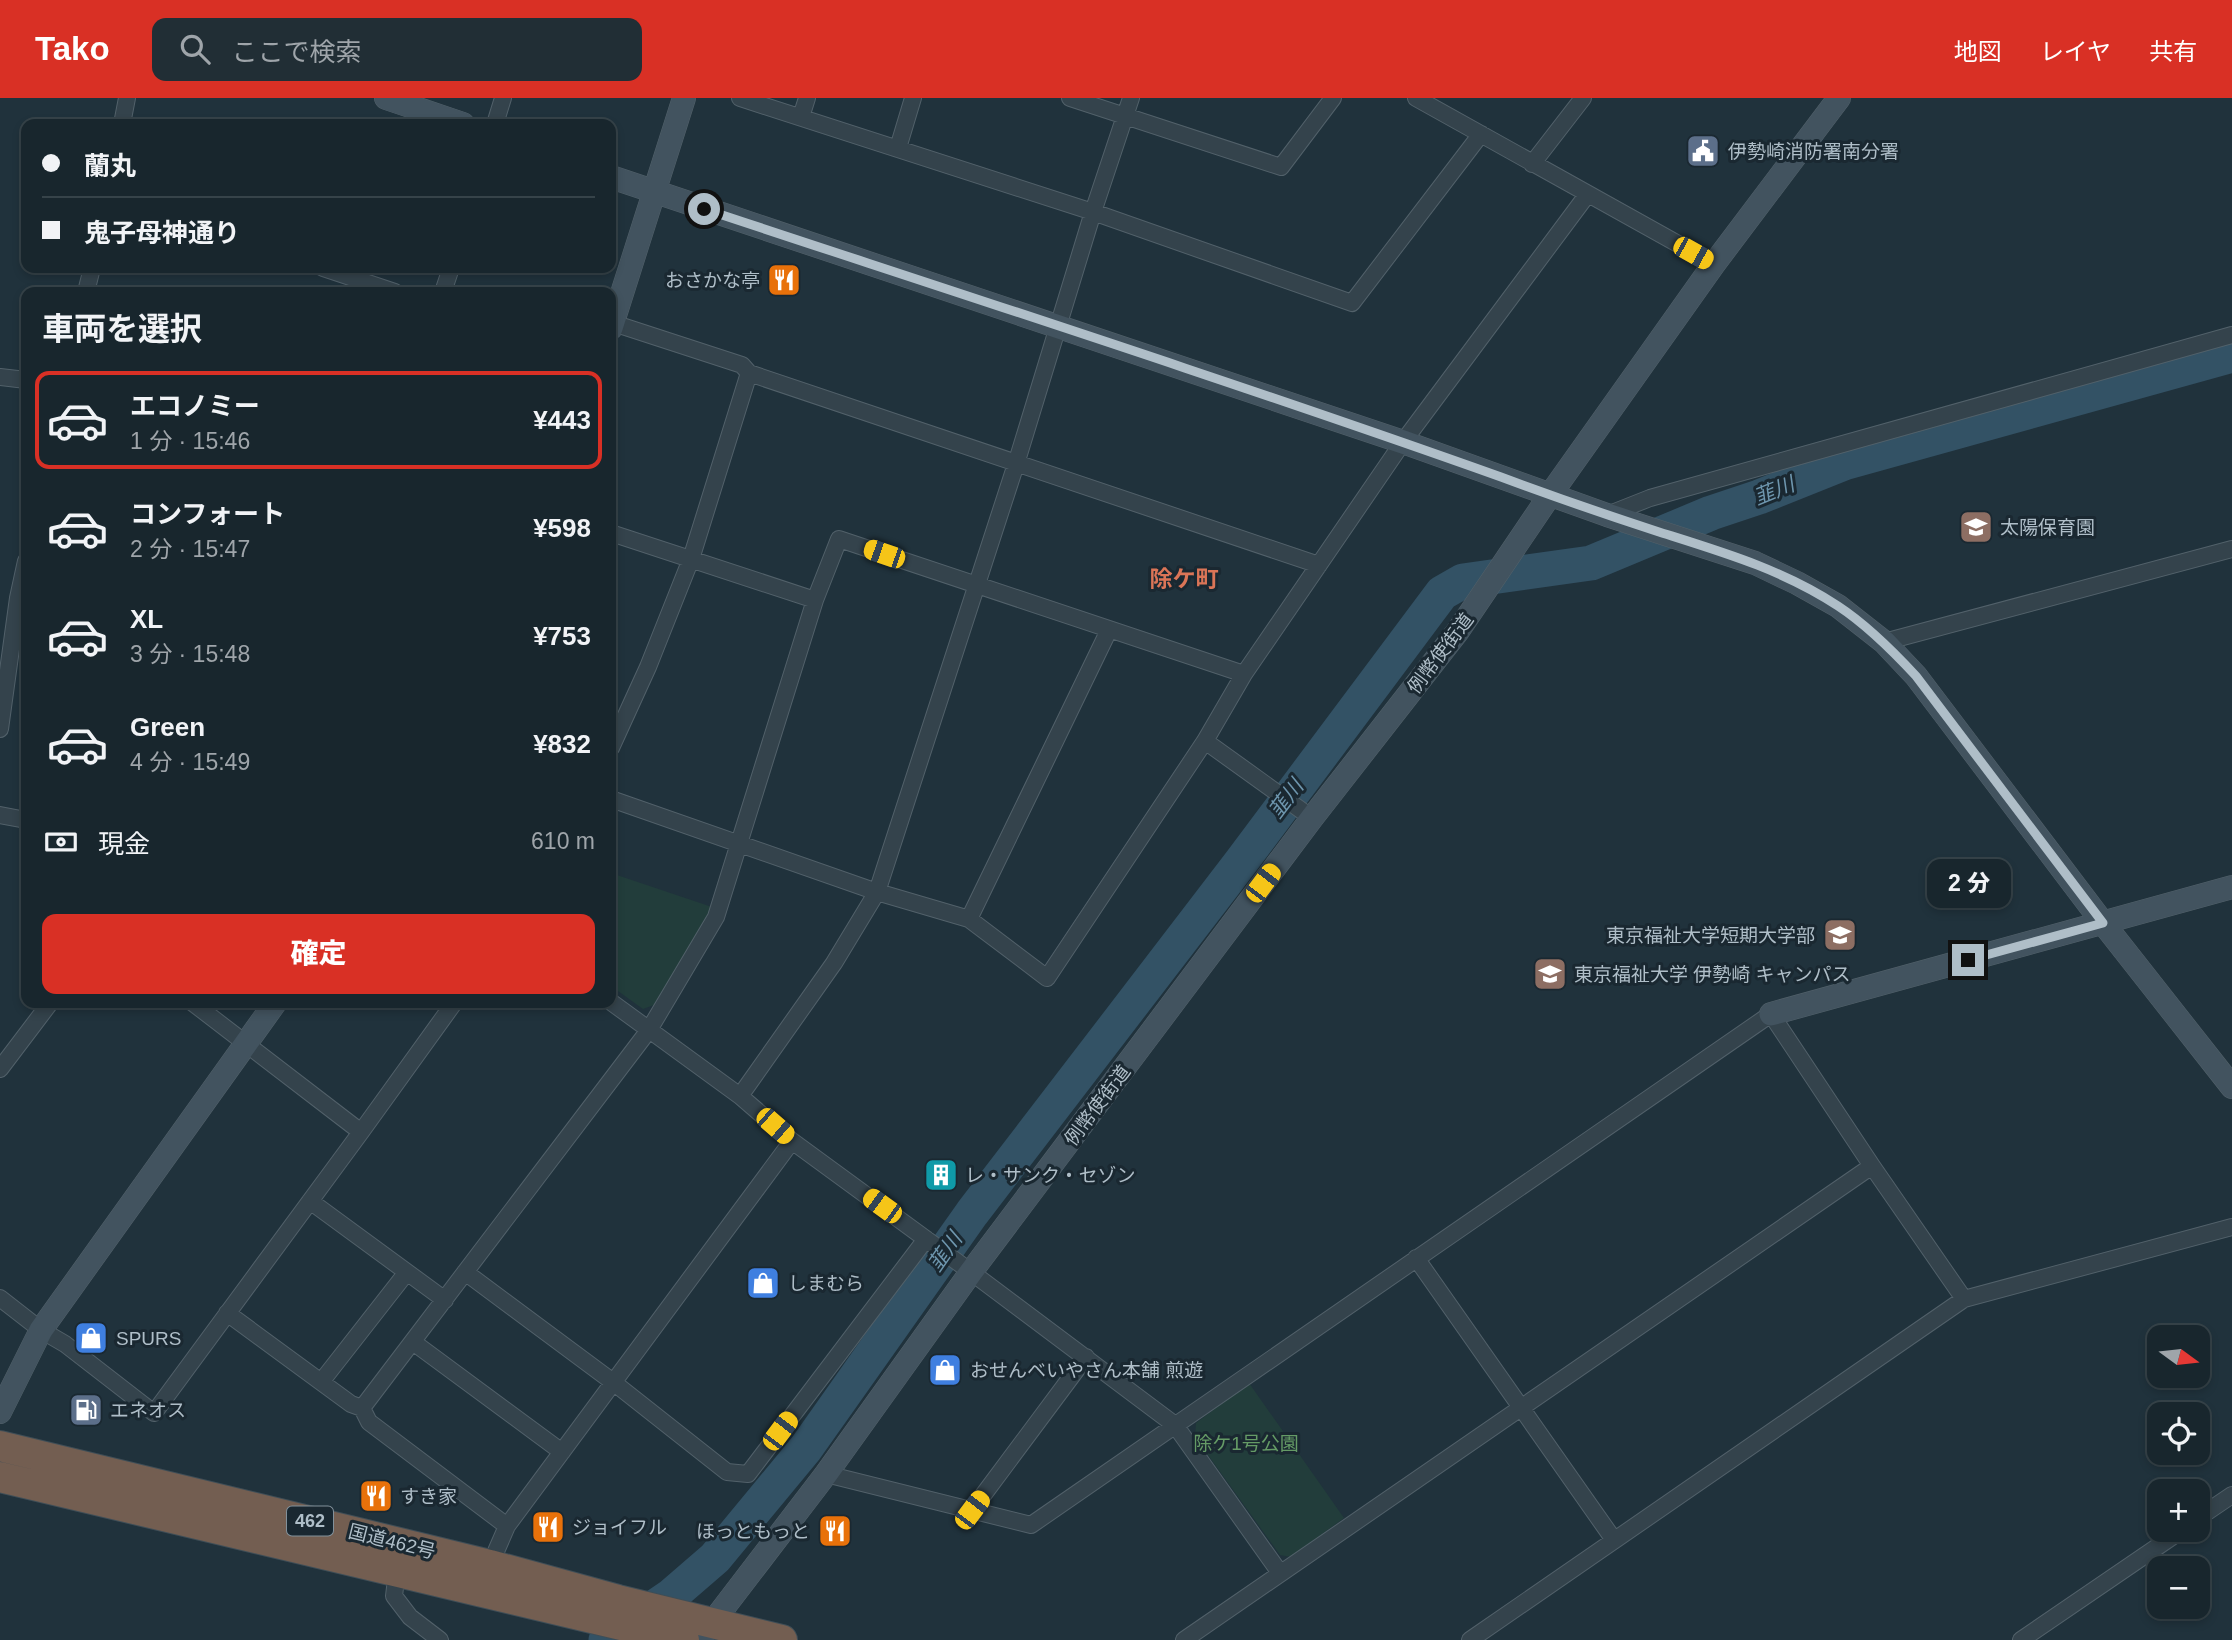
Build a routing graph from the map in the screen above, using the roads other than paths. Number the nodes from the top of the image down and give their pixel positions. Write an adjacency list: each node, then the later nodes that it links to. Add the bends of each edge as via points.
1 (127, 98): 16 (street)
2 (386, 98): 17 (street)
3 (503, 98): 18 (street)
4 (684, 98): 23 (street)
5 (740, 98): 15 (street)
6 (807, 98): 15 (street)
7 (914, 98): 20 (street)
8 (1070, 98): 14 (street)
9 (1131, 98): 14 (street)
10 (1333, 98): 14 (street, via 1281,167)
11 (1416, 98): 19 (street)
12 (1583, 98): 21 (street)
13 (1839, 98): 26 (street)
14 (1126, 116): 25 (street)
15 (801, 117): 20 (street)
16 (123, 119)
17 (448, 119)
18 (497, 119)
19 (1482, 134): 21 (street); 25 (street, via 1352,303)
20 (898, 148): 25 (street)
21 (1532, 164): 24 (street)
22 (616, 179): 23 (street)
23 (654, 192): 29 (street); 30 (street)
24 (1587, 195): 26 (street); 36 (street)
25 (1093, 212): 30 (street)
26 (1714, 264): 38 (street)
27 (338, 273): 28 (street)
28 (380, 287)
29 (616, 313)
30 (1058, 326): 36 (street); 37 (street)
31 (616, 327): 33 (street, via 742,365)
32 (2232, 335): 39 (street, via 1650,498)
33 (749, 373): 37 (street); 42 (street)
34 (0, 377): 35 (street)
35 (21, 379)
36 (1403, 442): 38 (street); 43 (street)
37 (1016, 464): 43 (street); 44 (street)
38 (1550, 495): 39 (street); 57 (street, 例幣使街道, via 1475,608)
39 (1606, 515): 50 (street, via 1755,564 1797,583 1838,606)
40 (616, 535): 42 (street)
41 (2232, 549): 50 (street)
42 (691, 559): 46 (street); 53 (street)
43 (1319, 565): 51 (street)
44 (976, 585): 46 (street, via 839,539); 49 (street); 61 (street)
45 (0, 596): 47 (street)
46 (815, 600): 59 (street)
47 (21, 601)
48 (21, 607): 52 (street)
49 (1108, 630): 51 (street); 62 (street)
50 (1884, 642): 63 (street, via 1916,676)
51 (1244, 674): 54 (street)
52 (0, 729)
53 (616, 737)
54 (1205, 741): 57 (street); 62 (street, via 1047,978)
55 (616, 801): 59 (street)
56 (0, 815): 58 (street)
57 (1312, 818): 85 (street, 例幣使街道)
58 (21, 819)
59 (740, 844): 61 (street); 70 (street, via 716,917)
60 (2232, 887): 63 (street)
61 (877, 892): 62 (street); 75 (street, via 834,963)
62 (969, 919)
63 (2103, 923): 69 (street); 74 (street)
64 (616, 1006): 70 (street)
65 (45, 1008): 72 (street)
66 (199, 1008): 71 (street)
67 (271, 1008): 71 (street)
68 (450, 1008): 76 (street)
69 (1771, 1014): 78 (street); 82 (street)
70 (649, 1030): 75 (street); 84 (street)
71 (246, 1043): 76 (street); 90 (street)
72 (7, 1048): 73 (street)
73 (0, 1069)
74 (2232, 1087)
75 (740, 1096): 77 (street)
76 (362, 1132): 79 (street)
77 (792, 1141): 81 (street); 94 (street)
78 (1872, 1166): 87 (street); 96 (street)
79 (310, 1201): 83 (street); 89 (street)
80 (2232, 1227): 87 (street)
81 (926, 1239): 85 (street); 94 (street, via 748,1474 727,1472)
82 (1416, 1258): 96 (street); 98 (street)
83 (407, 1272): 88 (street); 93 (street)
84 (465, 1272): 88 (street); 94 (street)
85 (971, 1272): 92 (street); 101 (street, 例幣使街道)
86 (0, 1298): 90 (street)
87 (1964, 1299): 107 (street)
88 (444, 1300): 91 (street)
89 (228, 1313): 90 (street, via 154,1413); 93 (street)
90 (41, 1330): 97 (street)
91 (413, 1342): 95 (street); 100 (street)
92 (1086, 1357): 98 (street); 104 (street)
93 (321, 1381): 95 (street)
94 (613, 1382): 100 (street)
95 (362, 1408): 106 (street, via 369,1422)
96 (1520, 1408): 107 (street); 111 (street)
97 (0, 1412)
98 (1175, 1425): 104 (street, via 1031,1525); 111 (street)
99 (0, 1446): 109 (highway, 国道462号 / 462)
100 (562, 1452): 106 (street)
101 (826, 1474): 104 (street); 113 (street, 例幣使街道)
102 (0, 1477): 110 (highway, 国道462号 / 462)
103 (2232, 1495): 105 (street)
104 (972, 1510)
105 (2210, 1510)
106 (507, 1526): 109 (street)
107 (1614, 1540): 118 (street)
108 (2164, 1542): 119 (street)
109 (490, 1565): 112 (highway, 国道462号 / 462)
110 (397, 1571): 112 (highway, 国道462号 / 462); 114 (street, via 394,1596)
111 (1280, 1573): 117 (street)
112 (607, 1609): 113 (highway, 国道462号 / 462, via 668,1613); 115 (highway, 国道462号 / 462, via 640,1629)
113 (705, 1632): 116 (highway, 国道462号 / 462)
114 (440, 1640)
115 (684, 1640)
116 (782, 1640)
117 (1184, 1640)
118 (1470, 1640)
119 (2021, 1640)

